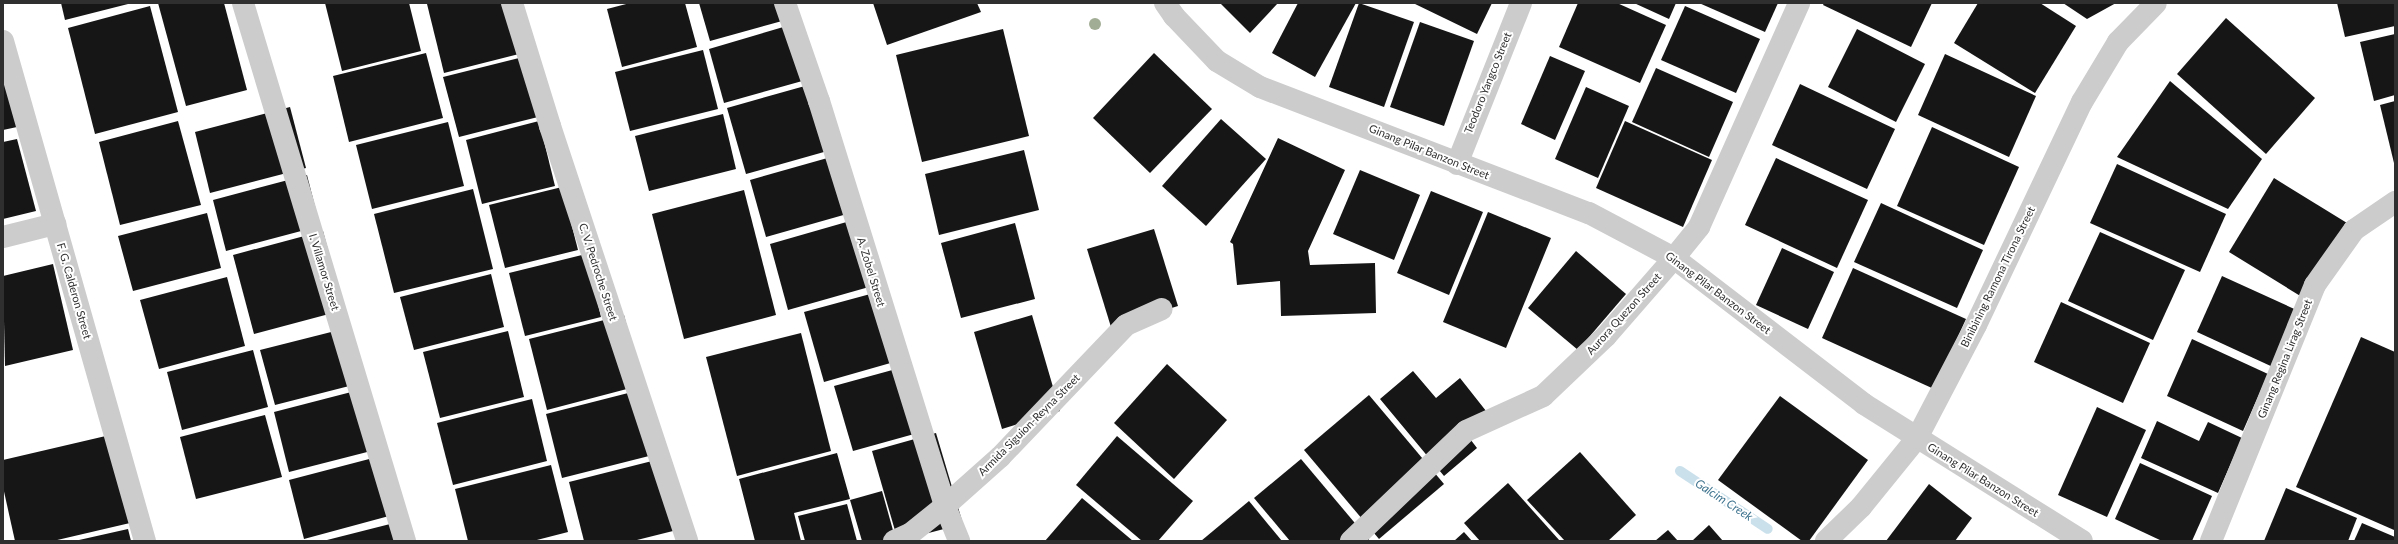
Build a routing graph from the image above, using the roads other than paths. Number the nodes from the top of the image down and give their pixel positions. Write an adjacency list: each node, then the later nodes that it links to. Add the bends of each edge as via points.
1 (243, 3): 18 (street, I. Villamor Street)
2 (512, 3): 19 (street, C. V. Pedroche Street)
3 (785, 3): 16 (street, A. Zobel Street, via 819,101)
4 (1165, 3): 9 (street, Ginang Pilar Banzon Street, via 1174,16 1218,60 1260,87)
5 (1521, 3): 9 (street, Teodoro Yangco Street)
6 (1799, 3): 13 (street, Aurora Quezon Street, via 1699,227)
7 (2156, 3): 15 (street, Binibining Ramona Tirona Street, via 2118,42 2082,102 1976,324)
8 (3, 41): 11 (street, F. G. Calderon Street)
9 (1457, 164): 13 (street, Ginang Pilar Banzon Street, via 1589,213)
10 (2395, 202): 25 (street, Ginang Regina Lirag Street, via 2354,230 2315,285)
11 (55, 224): 12 (street); 17 (street, F. G. Calderon Street)
12 (3, 237)
13 (1674, 258): 15 (street, Ginang Pilar Banzon Street, via 1864,404); 22 (street, Aurora Quezon Street, via 1606,336 1543,396 1466,431)
14 (1162, 309): 16 (street, Armida Siguion-Reyna Street, via 1126,325 1000,457)
15 (1917, 438): 23 (street, Binibining Ramona Tirona Street, via 1861,507); 24 (street, Ginang Pilar Banzon Street)
16 (946, 506): 20 (street, Armida Siguion-Reyna Street, via 910,534); 21 (street, A. Zobel Street)
17 (145, 541)
18 (405, 541)
19 (687, 541)
20 (894, 541)
21 (959, 541)
22 (1351, 541)
23 (1826, 541)
24 (2082, 541)
25 (2211, 541)

